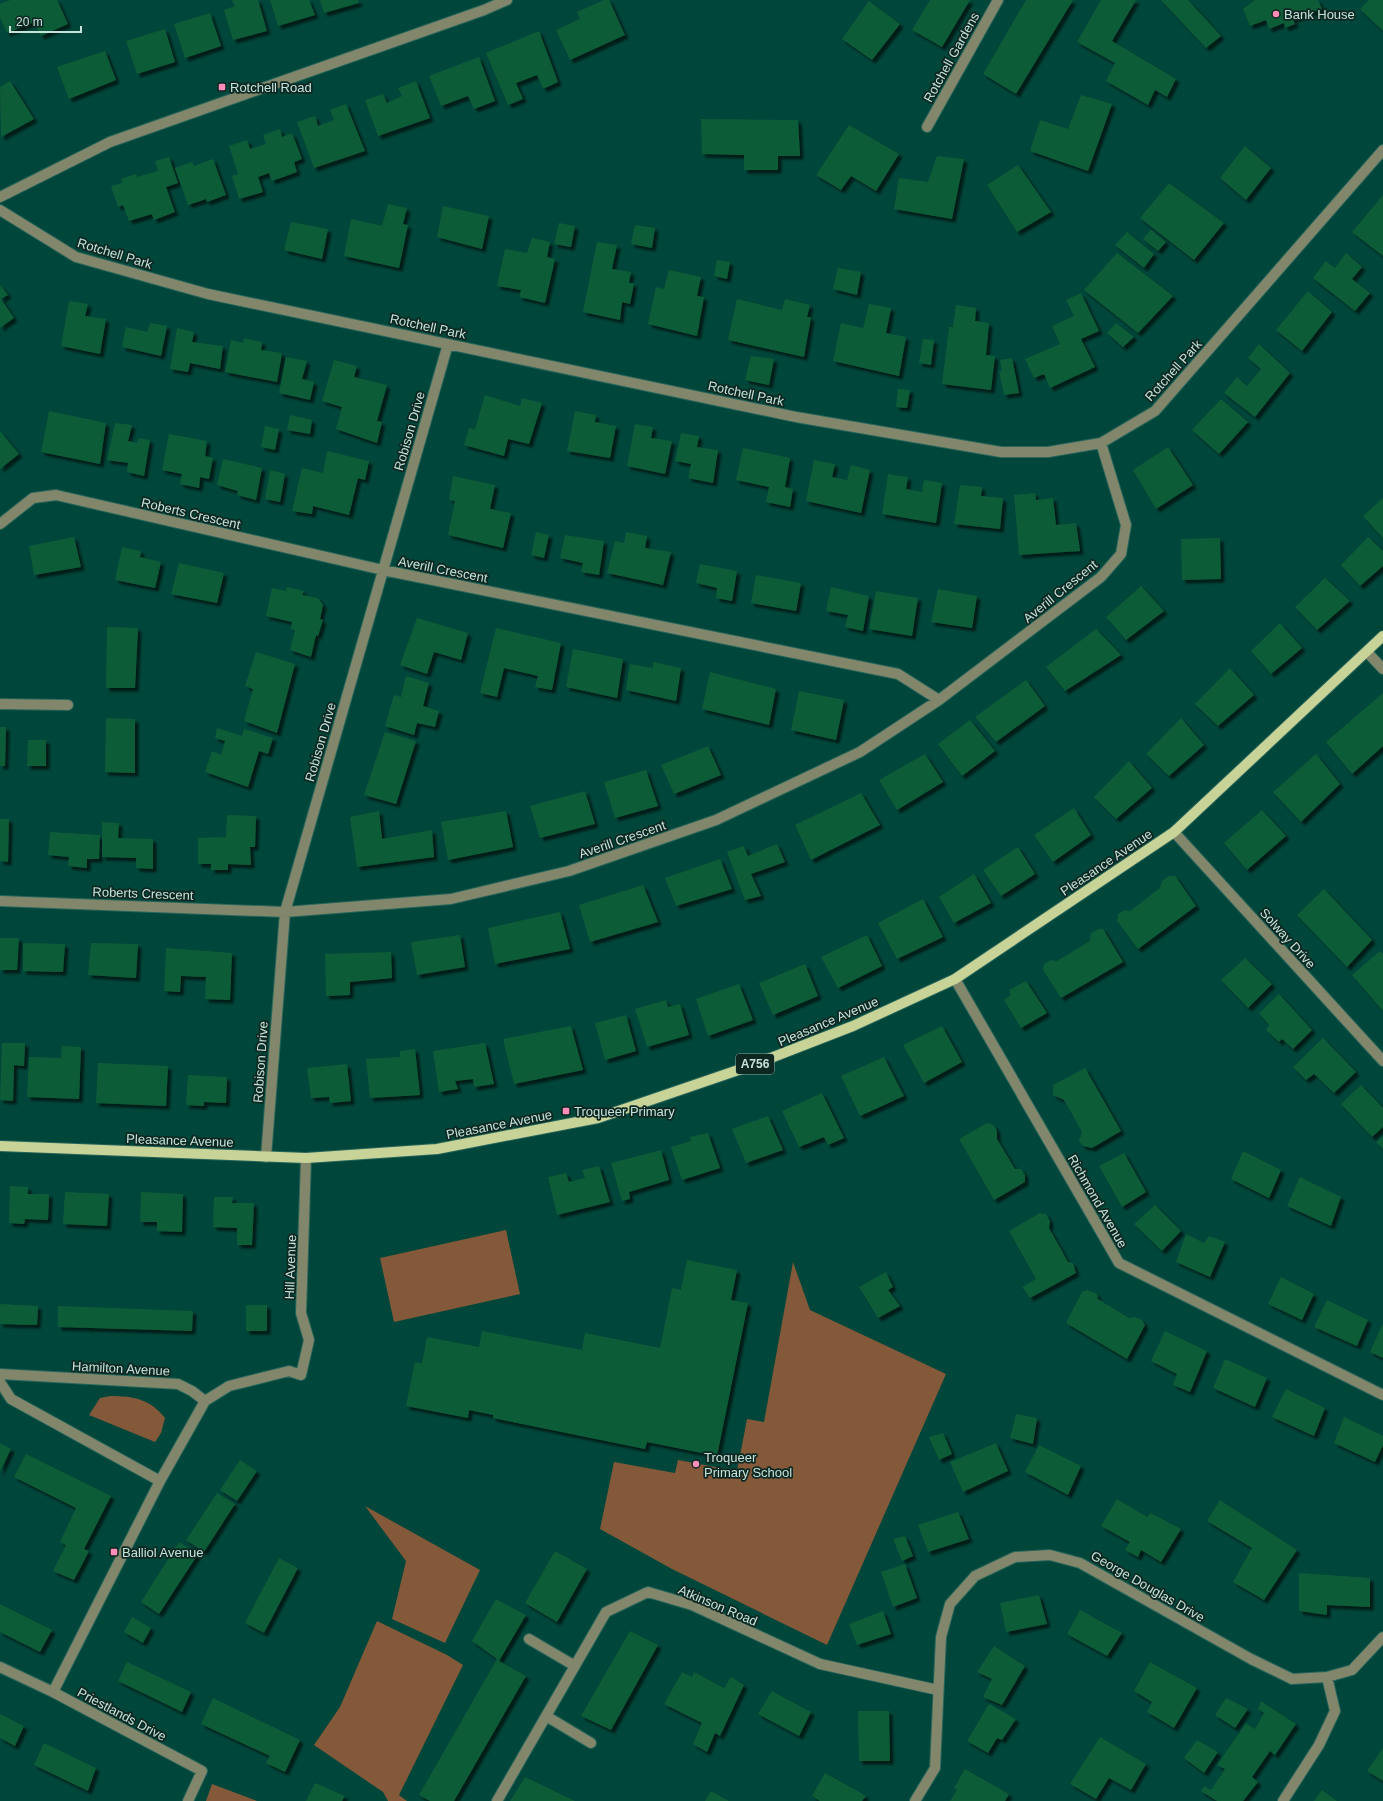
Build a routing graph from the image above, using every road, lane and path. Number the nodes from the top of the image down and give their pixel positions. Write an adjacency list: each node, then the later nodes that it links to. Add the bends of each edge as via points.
1 (507, 0): 5 (street, via 110,142)
2 (998, 0): 3 (street, Rotchell Gardens)
3 (927, 127)
4 (1383, 150): 8 (street, Rotchell Park, via 1155,411)
5 (0, 197)
6 (0, 210): 7 (street, Rotchell Park, via 76,256 208,294)
7 (448, 344): 8 (street, Rotchell Park, via 796,417 1001,452 1048,452); 10 (street, Robison Drive)
8 (1101, 443): 14 (street, Averill Crescent, via 1126,525 1121,554 1102,577)
9 (0, 524): 10 (street, Roberts Crescent, via 33,498 56,495)
10 (383, 570): 14 (street, Averill Crescent, via 898,674); 19 (street, Robison Drive)
11 (1383, 636): 12 (main road, Pleasance Avenue / A756)
12 (1367, 652): 13 (street); 17 (main road, Pleasance Avenue / A756)
13 (1383, 669)
14 (939, 700): 19 (street, Averill Crescent, via 860,752 716,820 569,871 451,899)
15 (0, 704): 16 (street)
16 (68, 705)
17 (1174, 832): 20 (main road, Pleasance Avenue / A756); 21 (street, Solway Drive)
18 (0, 900): 19 (street, Roberts Crescent)
19 (284, 912): 23 (street, Robison Drive)
20 (955, 979): 24 (main road, Pleasance Avenue / A756, via 853,1026 750,1066 598,1118 437,1149); 27 (street, Richmond Avenue, via 1119,1263)
21 (1383, 1061)
22 (0, 1146): 23 (main road, Pleasance Avenue / A756)
23 (266, 1157): 24 (main road, Pleasance Avenue / A756)
24 (306, 1158): 28 (street, Hill Avenue, via 301,1313 309,1340 301,1374 289,1371 229,1386)
25 (0, 1374): 28 (street, Hamilton Avenue, via 178,1384)
26 (0, 1382): 29 (street, via 11,1399)
27 (1383, 1395)
28 (205, 1401): 29 (street)
29 (160, 1481): 36 (street)
30 (1383, 1637): 34 (street, George Douglas Drive, via 1352,1670)
31 (529, 1639): 32 (street)
32 (575, 1666): 35 (street, Atkinson Road, via 606,1612 648,1592 692,1605 820,1664); 37 (street, Atkinson Road)
33 (0, 1667): 36 (street, Priestlands Drive)
34 (1327, 1677): 35 (street, George Douglas Drive, via 1292,1679 1251,1659 1080,1563 1050,1555 1015,1558 975,1576 950,1604 941,1637); 42 (street, via 1335,1711 1319,1745)
35 (938, 1690): 41 (street, George Douglas Drive, via 935,1768)
36 (53, 1692): 39 (street, Priestlands Drive, via 202,1771)
37 (546, 1716): 38 (street); 40 (street, Atkinson Road)
38 (591, 1743)
39 (188, 1801)
40 (497, 1801)
41 (915, 1801)
42 (1283, 1801)

